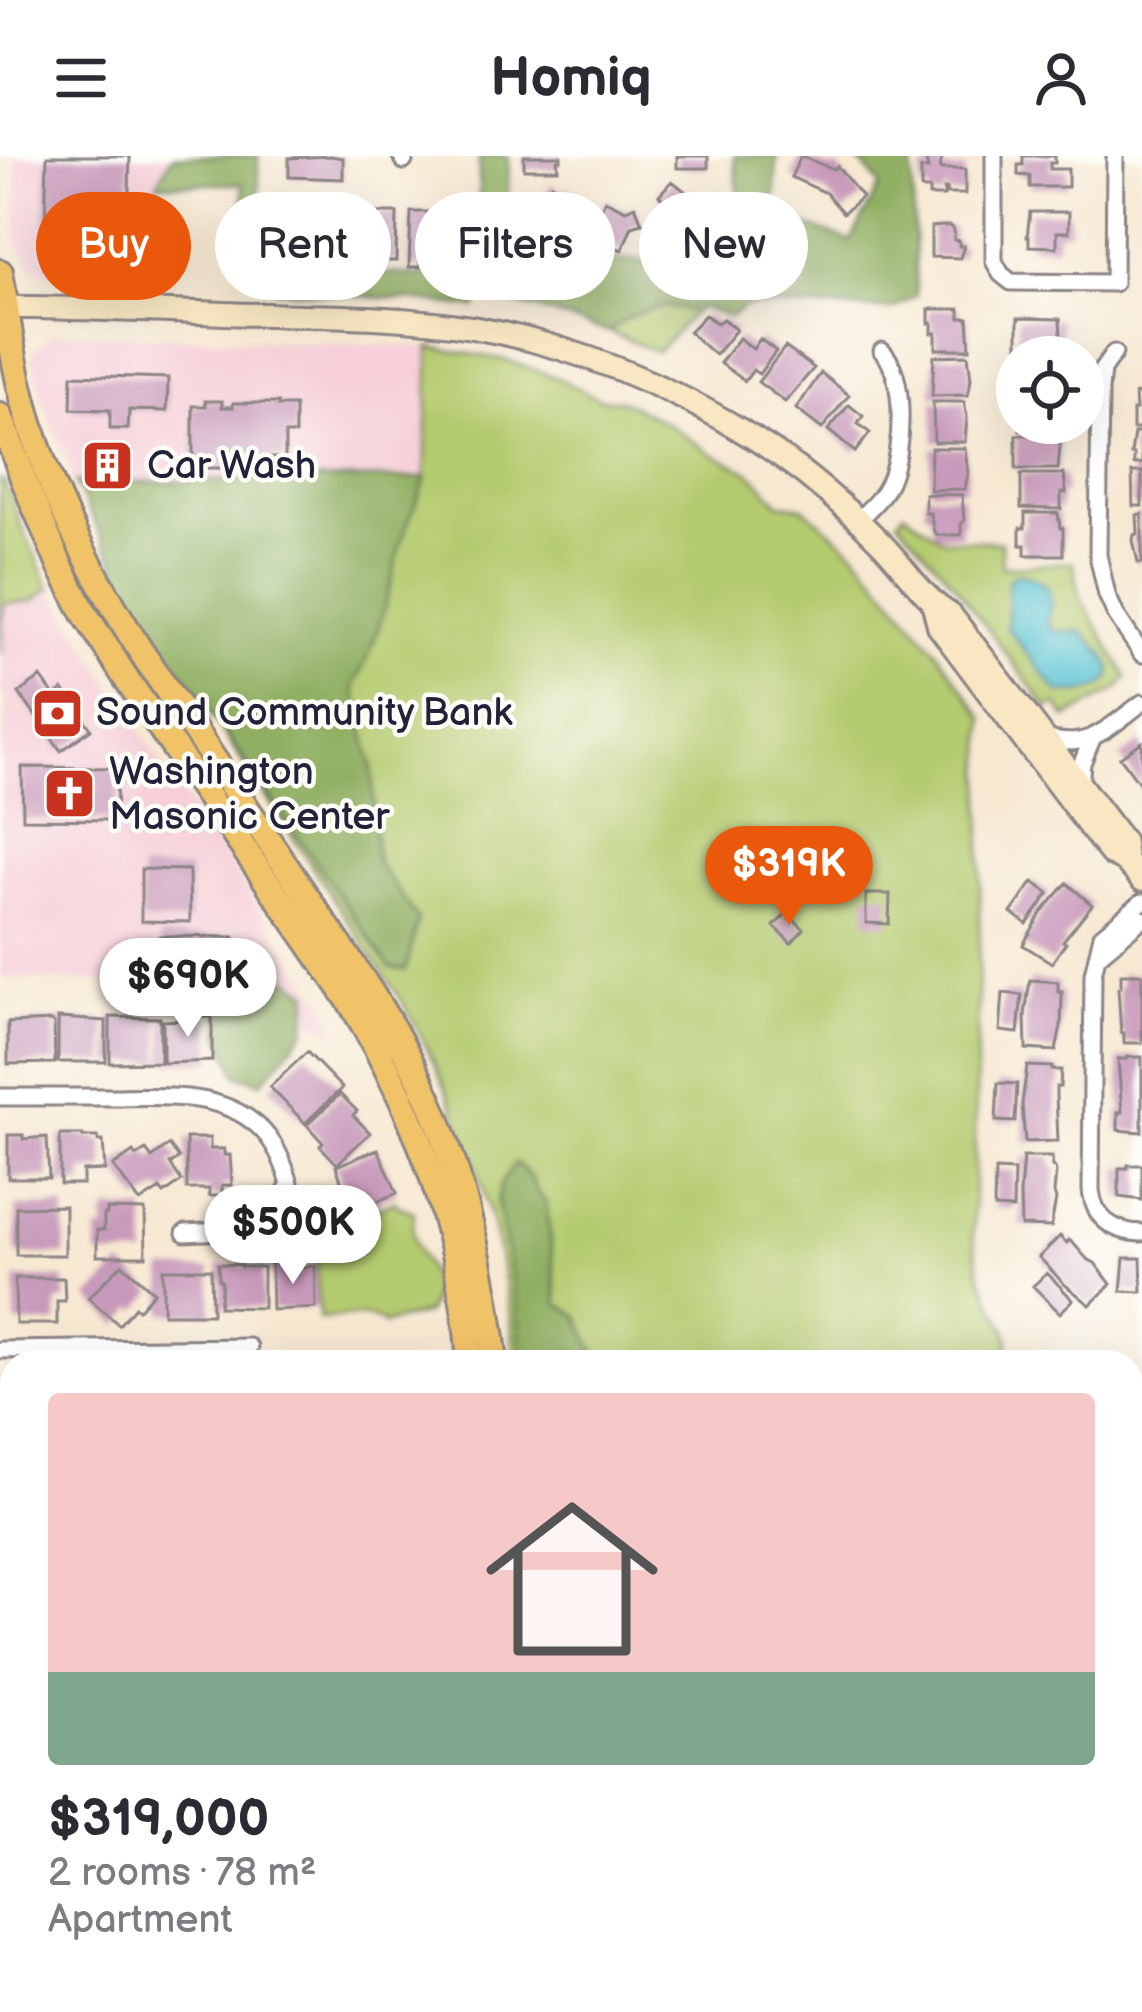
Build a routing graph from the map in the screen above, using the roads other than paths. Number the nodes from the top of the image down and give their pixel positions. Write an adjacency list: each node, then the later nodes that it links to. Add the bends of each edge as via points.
1 (994, 156): 2 (street, via 994,261 1001,274 1011,282 1114,283)
2 (1115, 156)
3 (0, 272): 4 (main road)
4 (3, 308): 8 (main road, via 383,318 522,339 598,362 709,412 798,469); 26 (main road, via 36,440 110,602 386,1015 425,1091 471,1218)
5 (882, 351): 8 (street, via 896,370 898,458 887,488)
6 (1114, 353): 10 (street, via 1100,390 1098,555 1106,595)
7 (0, 416): 25 (main road, via 85,614 390,1072 440,1198)
8 (858, 520): 9 (main road)
9 (933, 604): 12 (main road, via 951,615); 15 (main road, via 939,626 1090,828)
10 (1142, 654)
11 (1142, 703): 13 (street)
12 (1045, 737): 13 (street); 14 (main road)
13 (1092, 739): 14 (street)
14 (1080, 786): 15 (main road, via 1123,841)
15 (1126, 862): 16 (main road)
16 (1142, 880)
17 (1142, 902): 19 (street, via 1102,935)
18 (1142, 919): 19 (street)
19 (1099, 955): 22 (street, via 1090,1190 1105,1222)
20 (0, 1097): 21 (street, via 180,1097 214,1102 258,1126 290,1183 281,1202 242,1226)
21 (185, 1233)
22 (1142, 1233)
23 (249, 1346): 24 (street)
24 (0, 1350)
25 (469, 1350)
26 (493, 1350)

